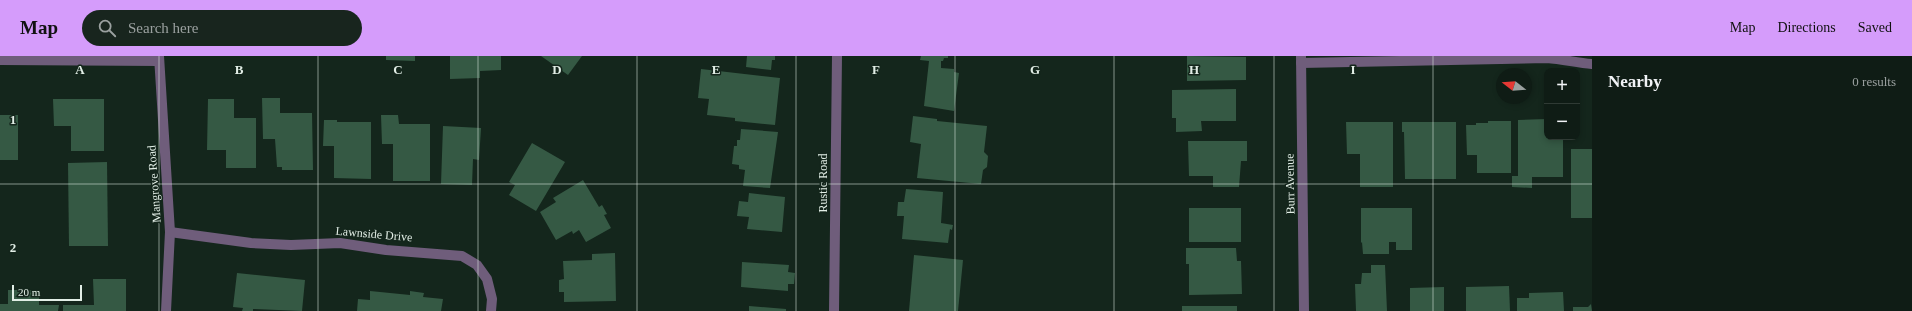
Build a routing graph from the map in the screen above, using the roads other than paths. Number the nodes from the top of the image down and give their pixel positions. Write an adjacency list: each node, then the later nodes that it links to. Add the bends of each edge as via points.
1 (837, 56): 9 (street, Rustic Road)
2 (159, 59): 3 (street); 6 (street, Mangrove Road)
3 (0, 60)
4 (1301, 60): 5 (street, via 1547,58); 10 (street, Burr Avenue)
5 (1592, 64)
6 (170, 232): 7 (street, Mangrove Road); 8 (street, Lawnside Drive, via 251,243 340,243 386,250 462,256 477,265 487,279 492,299)
7 (166, 311)
8 (491, 311)
9 (834, 311)
10 (1304, 311)

